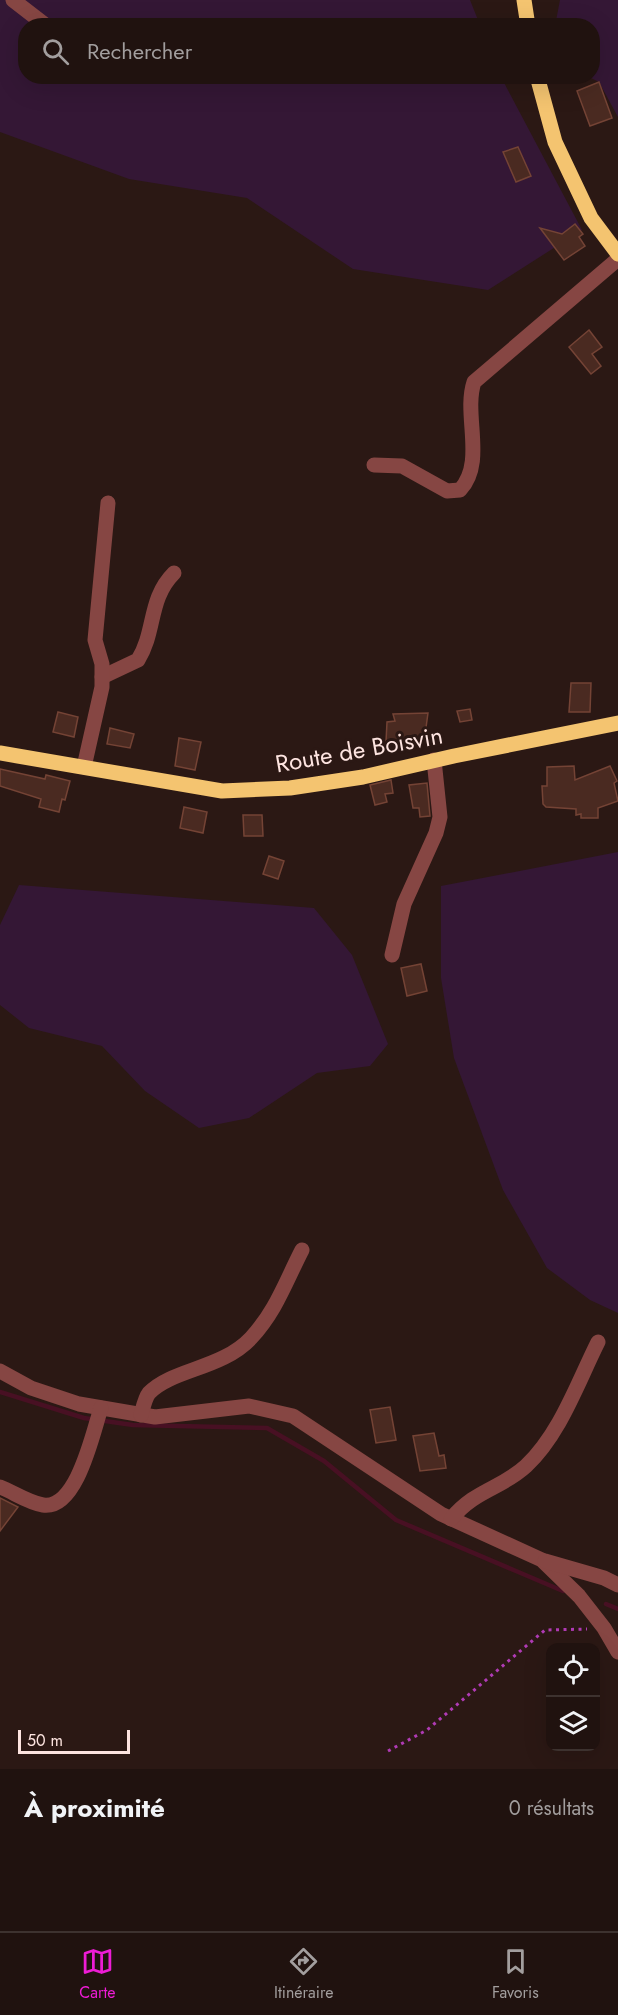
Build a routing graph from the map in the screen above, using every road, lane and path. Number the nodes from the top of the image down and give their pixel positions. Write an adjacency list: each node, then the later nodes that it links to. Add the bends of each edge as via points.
1 (13, 0): 3 (street)
2 (524, 0): 4 (main road)
3 (36, 18)
4 (527, 18)
5 (539, 84): 6 (main road, via 555,142 591,218)
6 (618, 254)
7 (618, 259): 8 (street, via 474,382 470,394 472,465 468,481 460,490 447,491 402,466)
8 (374, 465)
9 (108, 503): 11 (street, via 95,640)
10 (174, 573): 11 (street, via 157,595 138,660)
11 (102, 677): 15 (street)
12 (618, 723): 14 (main road, Route de Boisvin)
13 (0, 753): 15 (main road, Route de Boisvin)
14 (434, 760): 15 (main road, Route de Boisvin, via 363,777 290,788 222,791); 16 (street, via 440,817 404,904)
15 (84, 767)
16 (392, 955)
17 (302, 1250): 21 (street, via 279,1302 250,1339 227,1358 162,1383 147,1394)
18 (598, 1342): 23 (street, via 548,1441 525,1466 465,1503)
19 (0, 1371): 20 (street, via 31,1388)
20 (100, 1408): 21 (street); 22 (street, via 78,1478 66,1496 45,1506)
21 (141, 1415): 23 (street, via 155,1417 249,1407 293,1416)
22 (0, 1486)
23 (451, 1519): 24 (street)
24 (542, 1560): 25 (street); 26 (street, via 579,1596)
25 (618, 1584)
26 (604, 1628): 27 (street); 28 (path, via 545,1630 427,1730)
27 (618, 1652)
28 (388, 1751)

